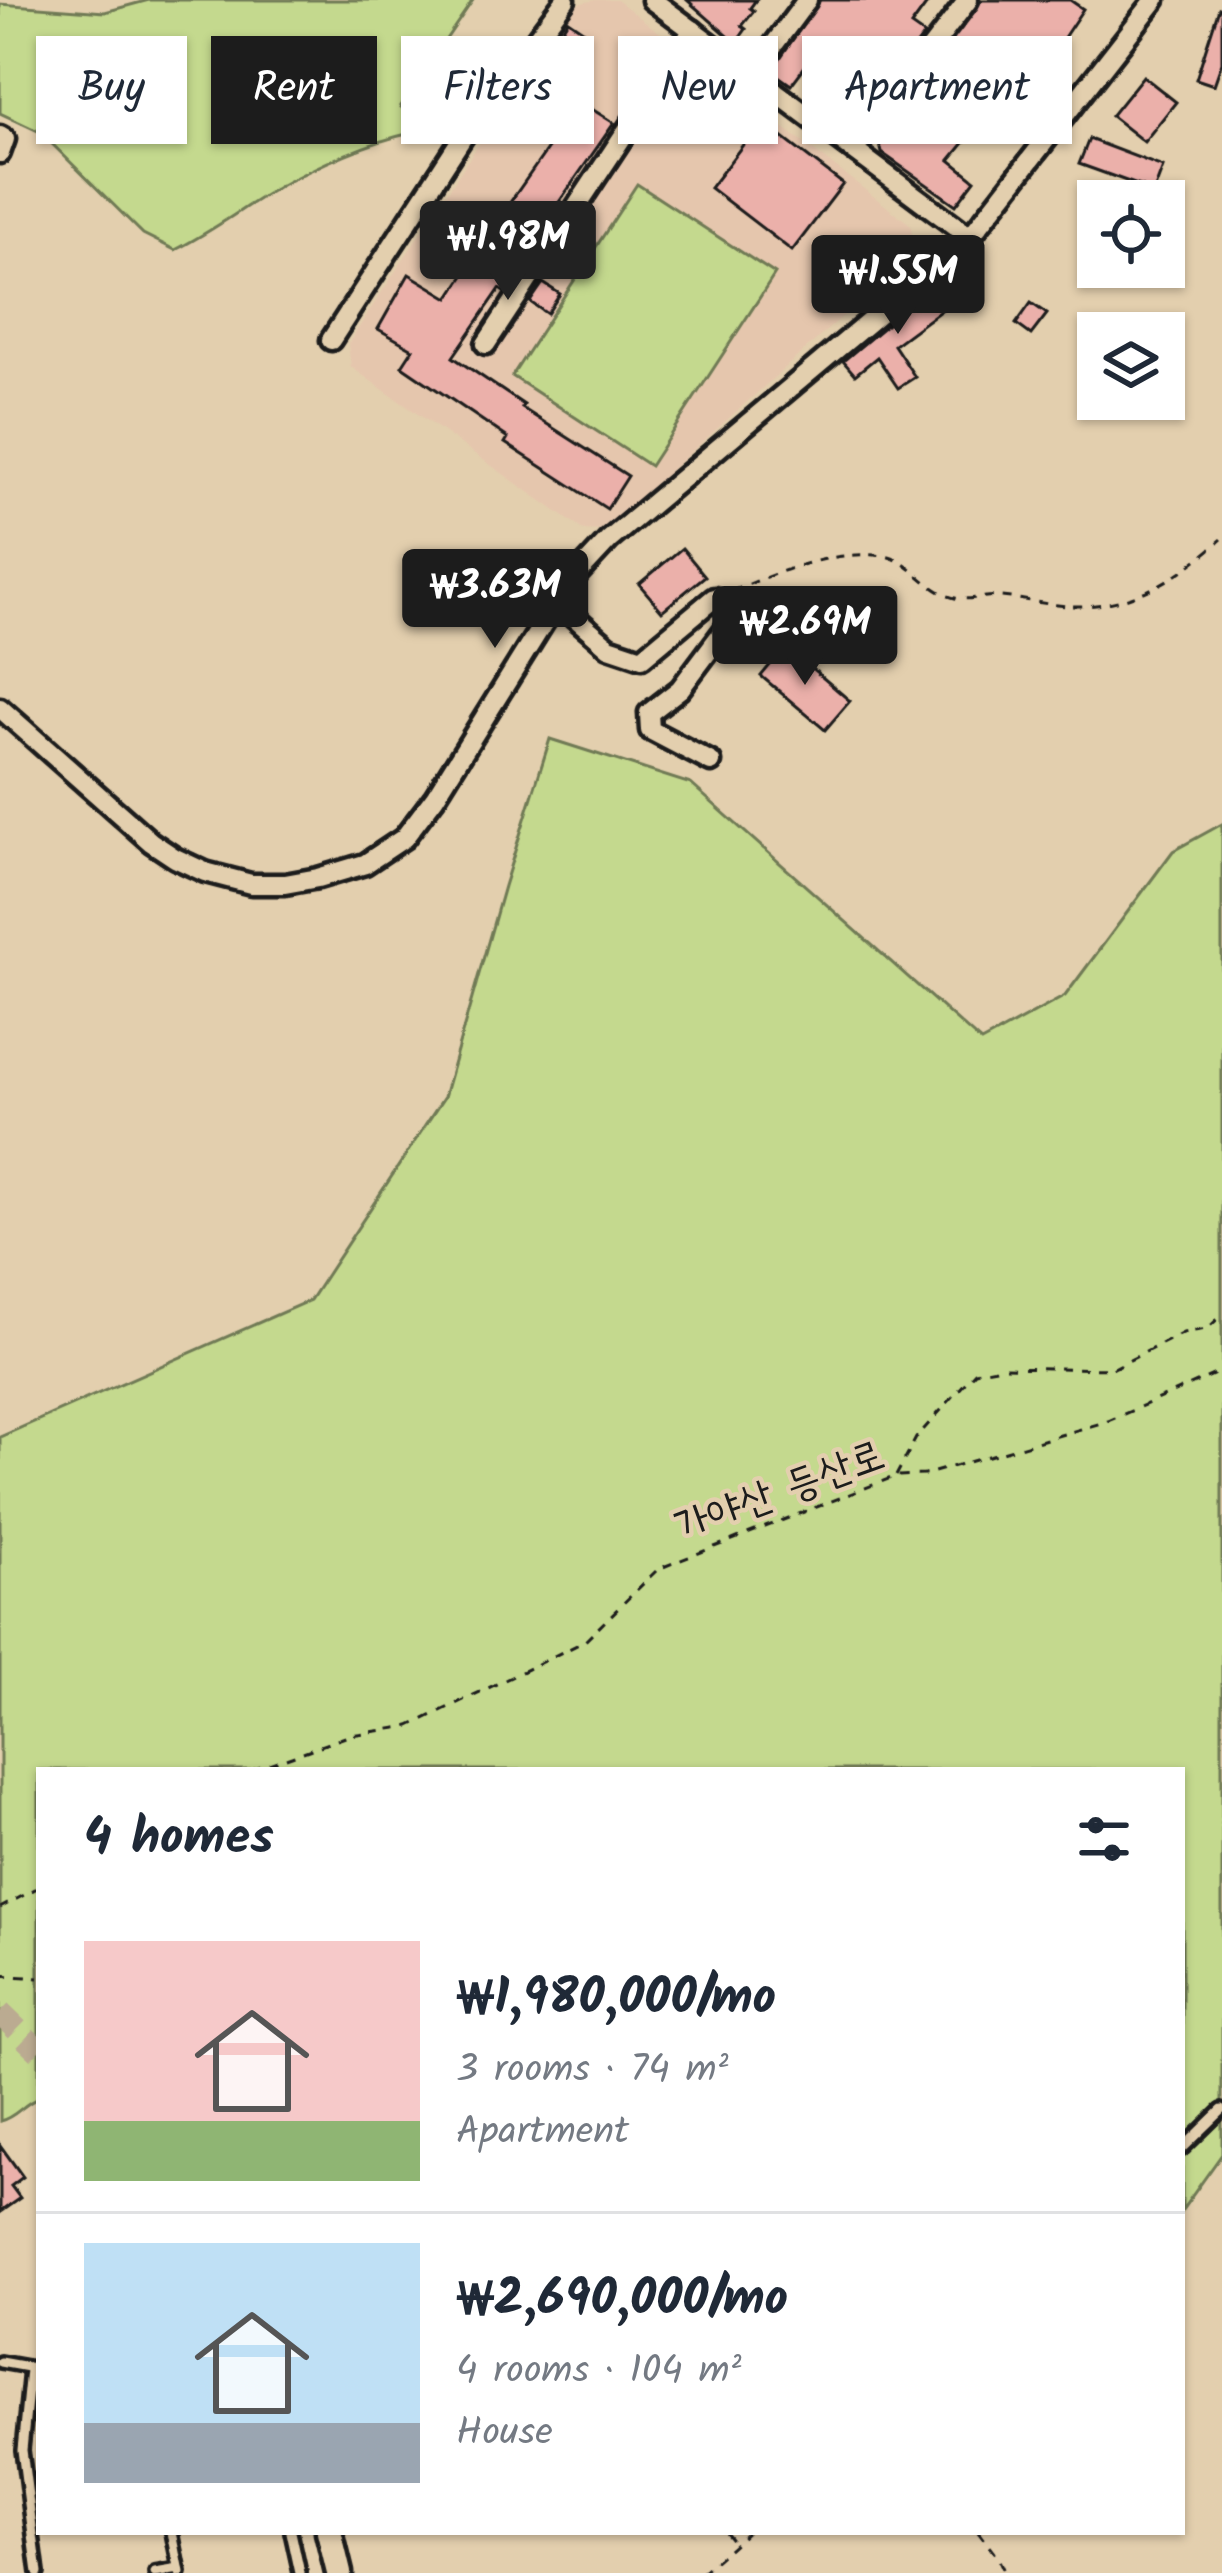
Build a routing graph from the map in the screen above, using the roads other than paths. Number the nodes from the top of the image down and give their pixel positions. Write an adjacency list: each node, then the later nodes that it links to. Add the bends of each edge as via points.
1 (565, 0): 14 (street, via 464,135)
2 (652, 0): 6 (street)
3 (807, 0): 8 (street)
4 (968, 0): 11 (street)
5 (1155, 0): 13 (street)
6 (693, 30): 7 (street); 15 (street)
7 (701, 36)
8 (778, 39)
9 (778, 93): 11 (street)
10 (0, 136): 12 (street)
11 (854, 150): 13 (street)
12 (0, 152)
13 (970, 237): 16 (street, via 609,540)
14 (331, 340)
15 (486, 344)
16 (557, 602): 17 (street, via 404,838 364,864 318,878 251,884 175,858); 18 (street, via 609,647 642,658 714,598 734,617 680,689 649,713 650,730)
17 (0, 709)
18 (711, 762)
19 (1222, 2110): 20 (lane)
20 (1185, 2146)
21 (0, 2362): 22 (lane)
22 (35, 2369): 23 (lane, via 22,2450)
23 (33, 2501): 28 (lane)
24 (173, 2535): 27 (lane)
25 (292, 2535): 30 (lane)
26 (330, 2535): 31 (street)
27 (180, 2571): 29 (lane)
28 (38, 2573)
29 (155, 2573)
30 (300, 2573)
31 (339, 2573)

